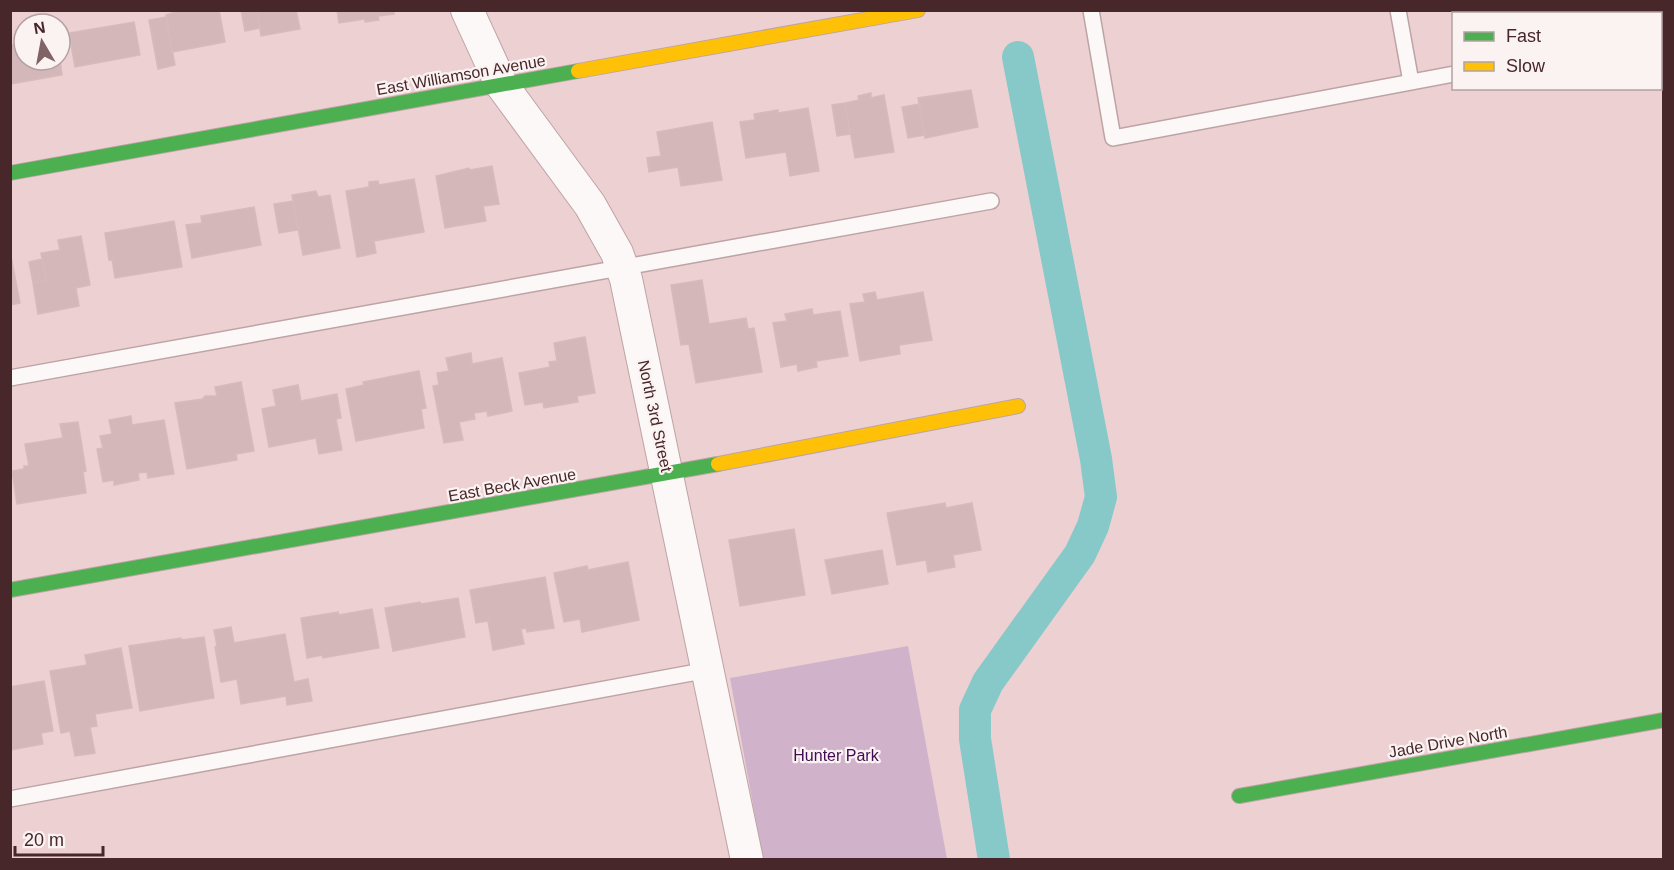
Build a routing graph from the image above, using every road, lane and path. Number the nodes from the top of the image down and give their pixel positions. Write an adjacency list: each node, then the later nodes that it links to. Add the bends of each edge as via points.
1 (468, 10): 7 (street, North 3rd Street)
2 (918, 10): 7 (street, East Williamson Avenue)
3 (1091, 10): 6 (lane, via 1113,138)
4 (1398, 10): 6 (lane)
5 (1452, 74): 6 (lane)
6 (1411, 82)
7 (501, 84): 8 (street, East Williamson Avenue); 10 (street, North 3rd Street, via 590,205)
8 (10, 173)
9 (991, 201): 10 (lane)
10 (622, 268): 11 (lane); 13 (street, North 3rd Street)
11 (10, 378)
12 (1018, 406): 13 (street, East Beck Avenue)
13 (668, 474): 14 (street, East Beck Avenue); 15 (street, North 3rd Street)
14 (10, 590)
15 (708, 670): 18 (lane); 19 (street, North 3rd Street)
16 (1664, 720): 17 (street, Jade Drive North)
17 (1239, 796)
18 (10, 799)
19 (747, 860)

